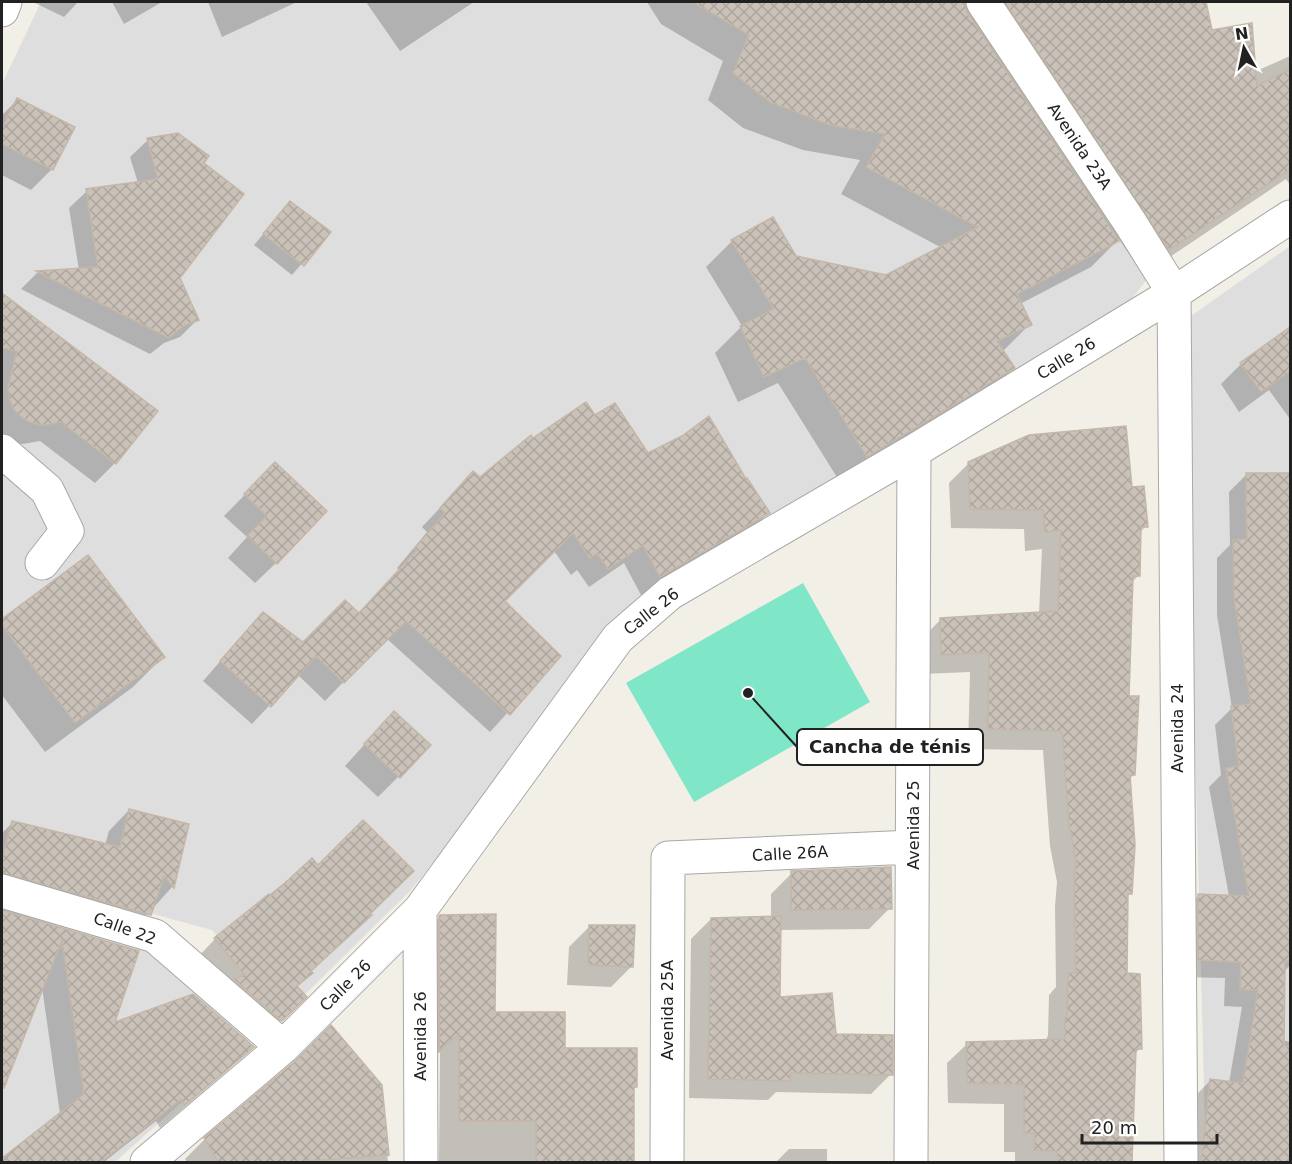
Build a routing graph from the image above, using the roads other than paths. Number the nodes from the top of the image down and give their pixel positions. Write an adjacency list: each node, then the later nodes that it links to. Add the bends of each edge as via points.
1 (5, 2): 3 (street)
2 (983, 2): 5 (street, Avenida 23A)
3 (2, 10)
4 (1290, 217): 5 (street, Calle 26)
5 (1174, 293): 7 (street, Calle 26); 18 (street, Avenida 24)
6 (2, 451): 8 (street, via 47,490 67,531)
7 (914, 451): 9 (street, Avenida 25); 12 (street, Calle 26, via 670,593 618,638)
8 (42, 563)
9 (912, 847): 10 (street, Calle 26A); 17 (street, Avenida 25)
10 (668, 858): 16 (street, Avenida 25A)
11 (2, 891): 13 (street, Calle 22, via 156,936)
12 (420, 910): 13 (street, Calle 26); 15 (street, Avenida 26)
13 (283, 1047): 14 (street, Calle 26)
14 (147, 1162)
15 (421, 1162)
16 (667, 1162)
17 (911, 1162)
18 (1181, 1162)

